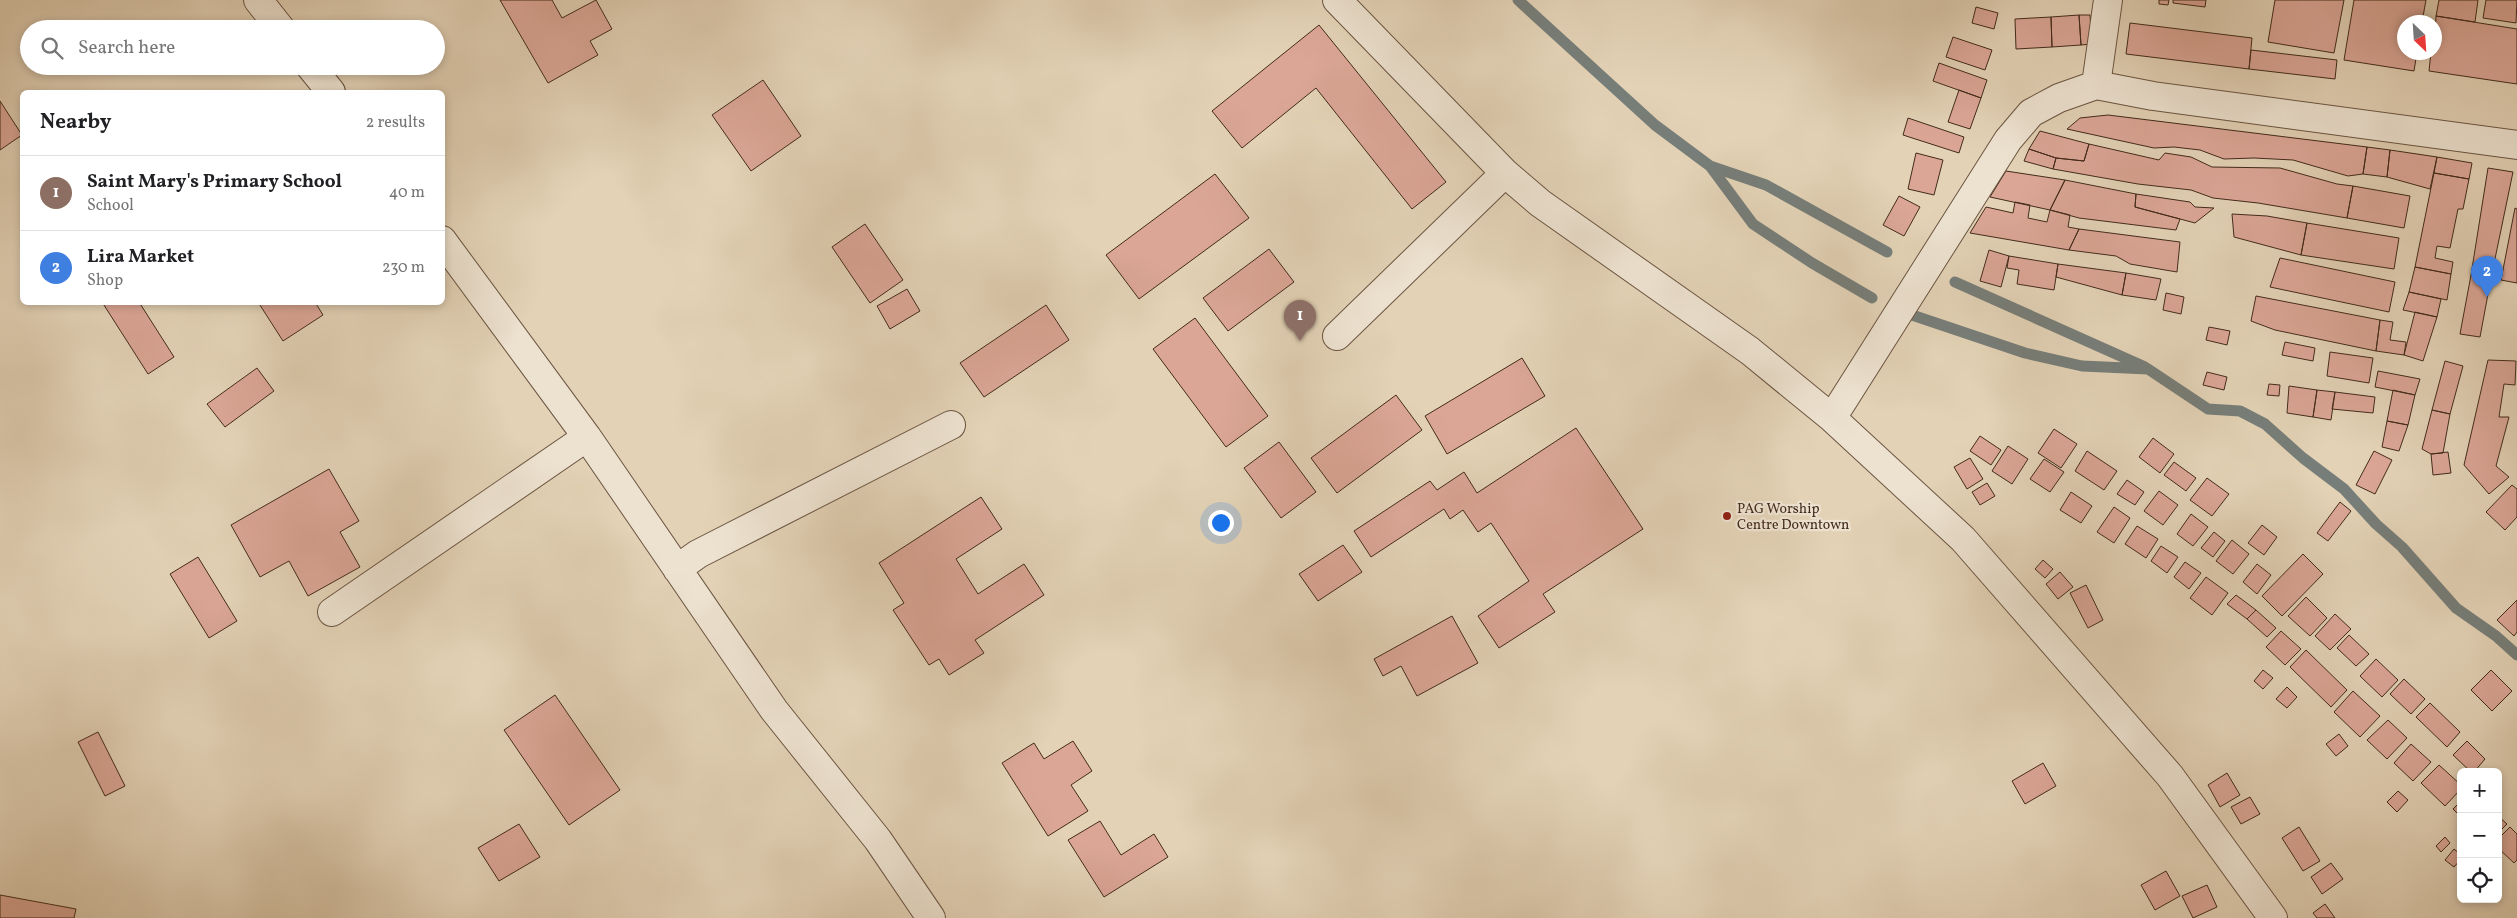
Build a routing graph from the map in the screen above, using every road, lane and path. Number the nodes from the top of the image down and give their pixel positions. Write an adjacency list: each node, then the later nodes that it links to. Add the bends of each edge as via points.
1 (258, 0): 4 (street)
2 (1337, 0): 9 (street)
3 (2108, 0): 6 (street)
4 (274, 20)
5 (317, 75): 7 (street)
6 (2096, 85): 8 (street, via 2153,96); 12 (street, via 2059,98 2031,113 2008,140)
7 (329, 90)
8 (2517, 145)
9 (1505, 173): 11 (street); 12 (street, via 1540,203 1750,351)
10 (445, 244): 14 (street)
11 (1337, 336)
12 (1832, 418): 18 (street, via 1963,539 2170,776)
13 (951, 425): 15 (street, via 698,554)
14 (587, 437): 15 (street); 16 (street)
15 (677, 569): 17 (street, via 774,710 878,840)
16 (332, 612)
17 (931, 918)
18 (2273, 918)

